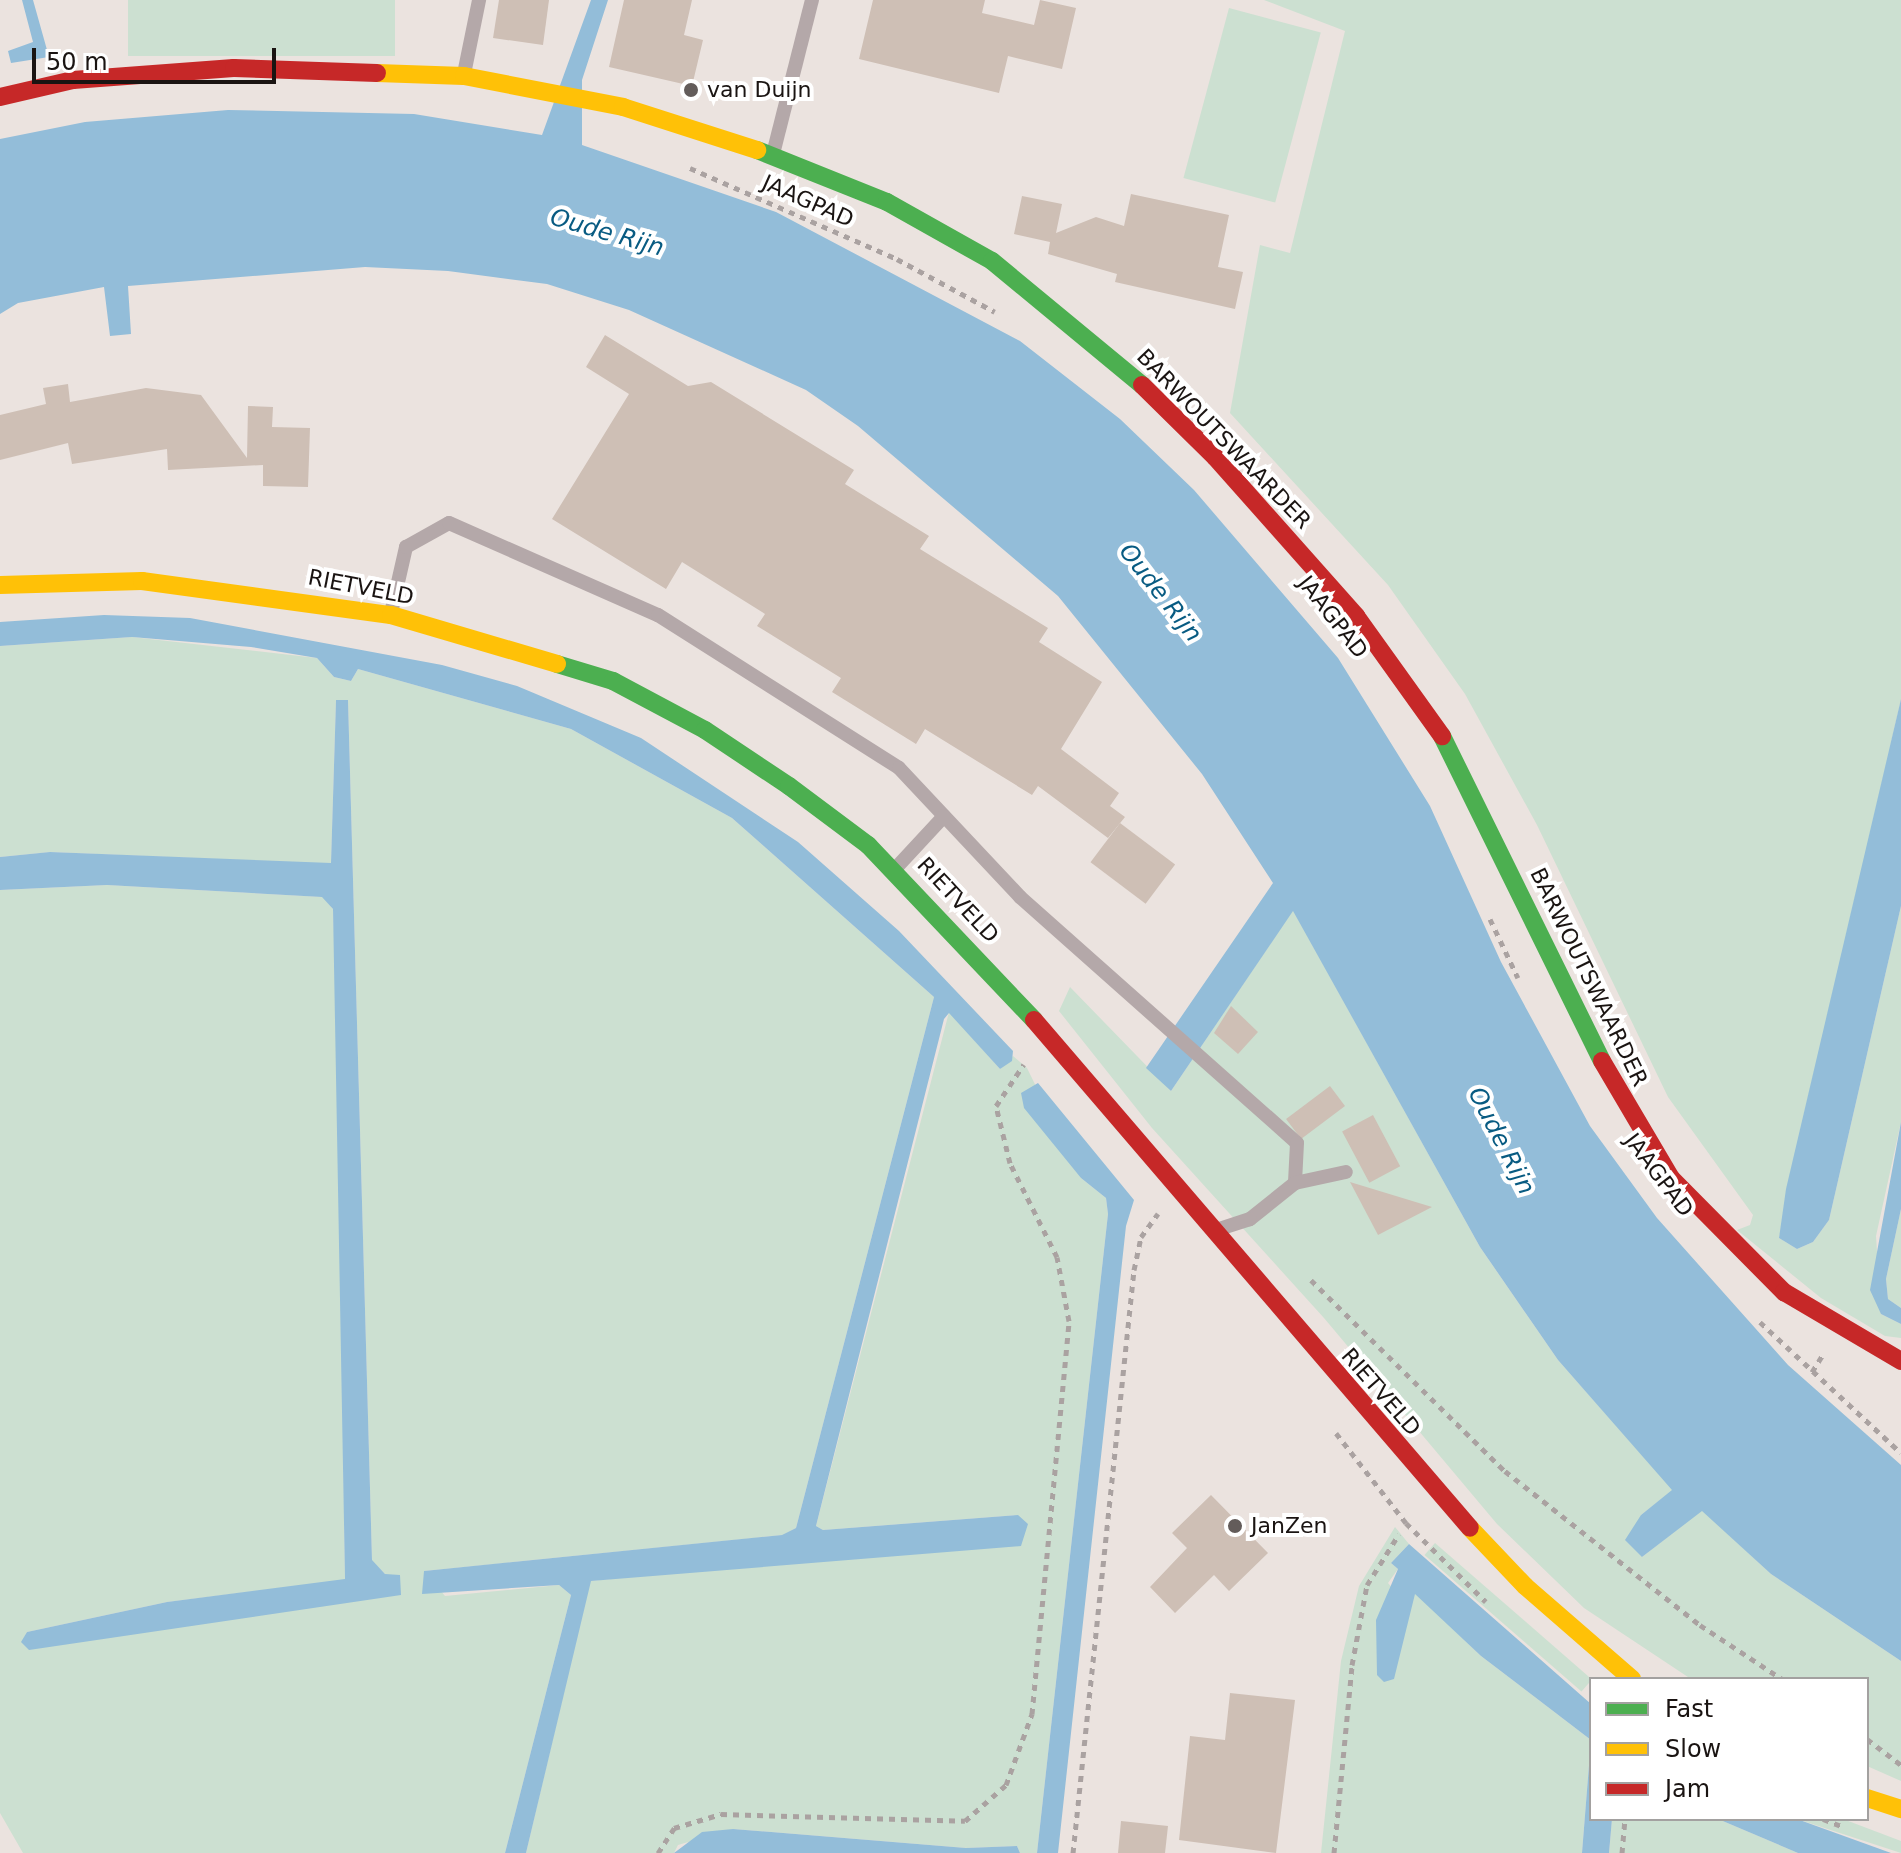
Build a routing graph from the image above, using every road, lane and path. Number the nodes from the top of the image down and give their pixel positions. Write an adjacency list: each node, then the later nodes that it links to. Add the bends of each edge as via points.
1 (479, 0): 3 (lane)
2 (812, 0): 5 (lane)
3 (464, 76): 4 (street, BARWOUTSWAARDER, via 234,68 73,80); 5 (street, BARWOUTSWAARDER, via 598,102)
4 (0, 97)
5 (773, 154): 21 (street, BARWOUTSWAARDER, via 887,202 992,261 1114,358 1215,457 1356,616 1450,747 1621,1099 1671,1178 1740,1253 1829,1323)
6 (680, 164): 7 (path, JAAGPAD, via 897,259)
7 (1006, 318)
8 (0, 585): 9 (street, RIETVELD, via 142,581)
9 (391, 615): 10 (lane, via 406,547 449,523 658,615 899,768); 11 (street, RIETVELD, via 613,681 717,738)
10 (944, 816): 11 (lane); 16 (lane, via 1020,897 1297,1143)
11 (895, 869): 14 (street, RIETVELD)
12 (1488, 915): 13 (path)
13 (1522, 984)
14 (1051, 1038): 17 (street, RIETVELD); 33 (path, via 1011,1075 996,1106 1010,1163 1057,1257 1069,1321 1032,1714 1006,1785 965,1821 721,1814 674,1828)
15 (1346, 1172): 16 (lane)
16 (1295, 1183): 18 (lane, via 1250,1219)
17 (1179, 1184): 18 (street, RIETVELD); 34 (path, via 1141,1237 1134,1270)
18 (1216, 1230): 26 (street, RIETVELD, via 1439,1495 1525,1586)
19 (1305, 1274): 27 (path, via 1505,1471 1700,1625)
20 (1750, 1311): 23 (path)
21 (1901, 1361)
22 (1330, 1425): 25 (path, via 1406,1523)
23 (1901, 1453)
24 (1399, 1534): 35 (path, via 1367,1585 1352,1665)
25 (1496, 1612)
26 (1630, 1677)
27 (1779, 1677)
28 (1869, 1741): 29 (path)
29 (1901, 1765)
30 (1869, 1799): 31 (street)
31 (1901, 1809)
32 (1625, 1821): 36 (path)
33 (658, 1853)
34 (1073, 1853)
35 (1334, 1853)
36 (1622, 1853)

